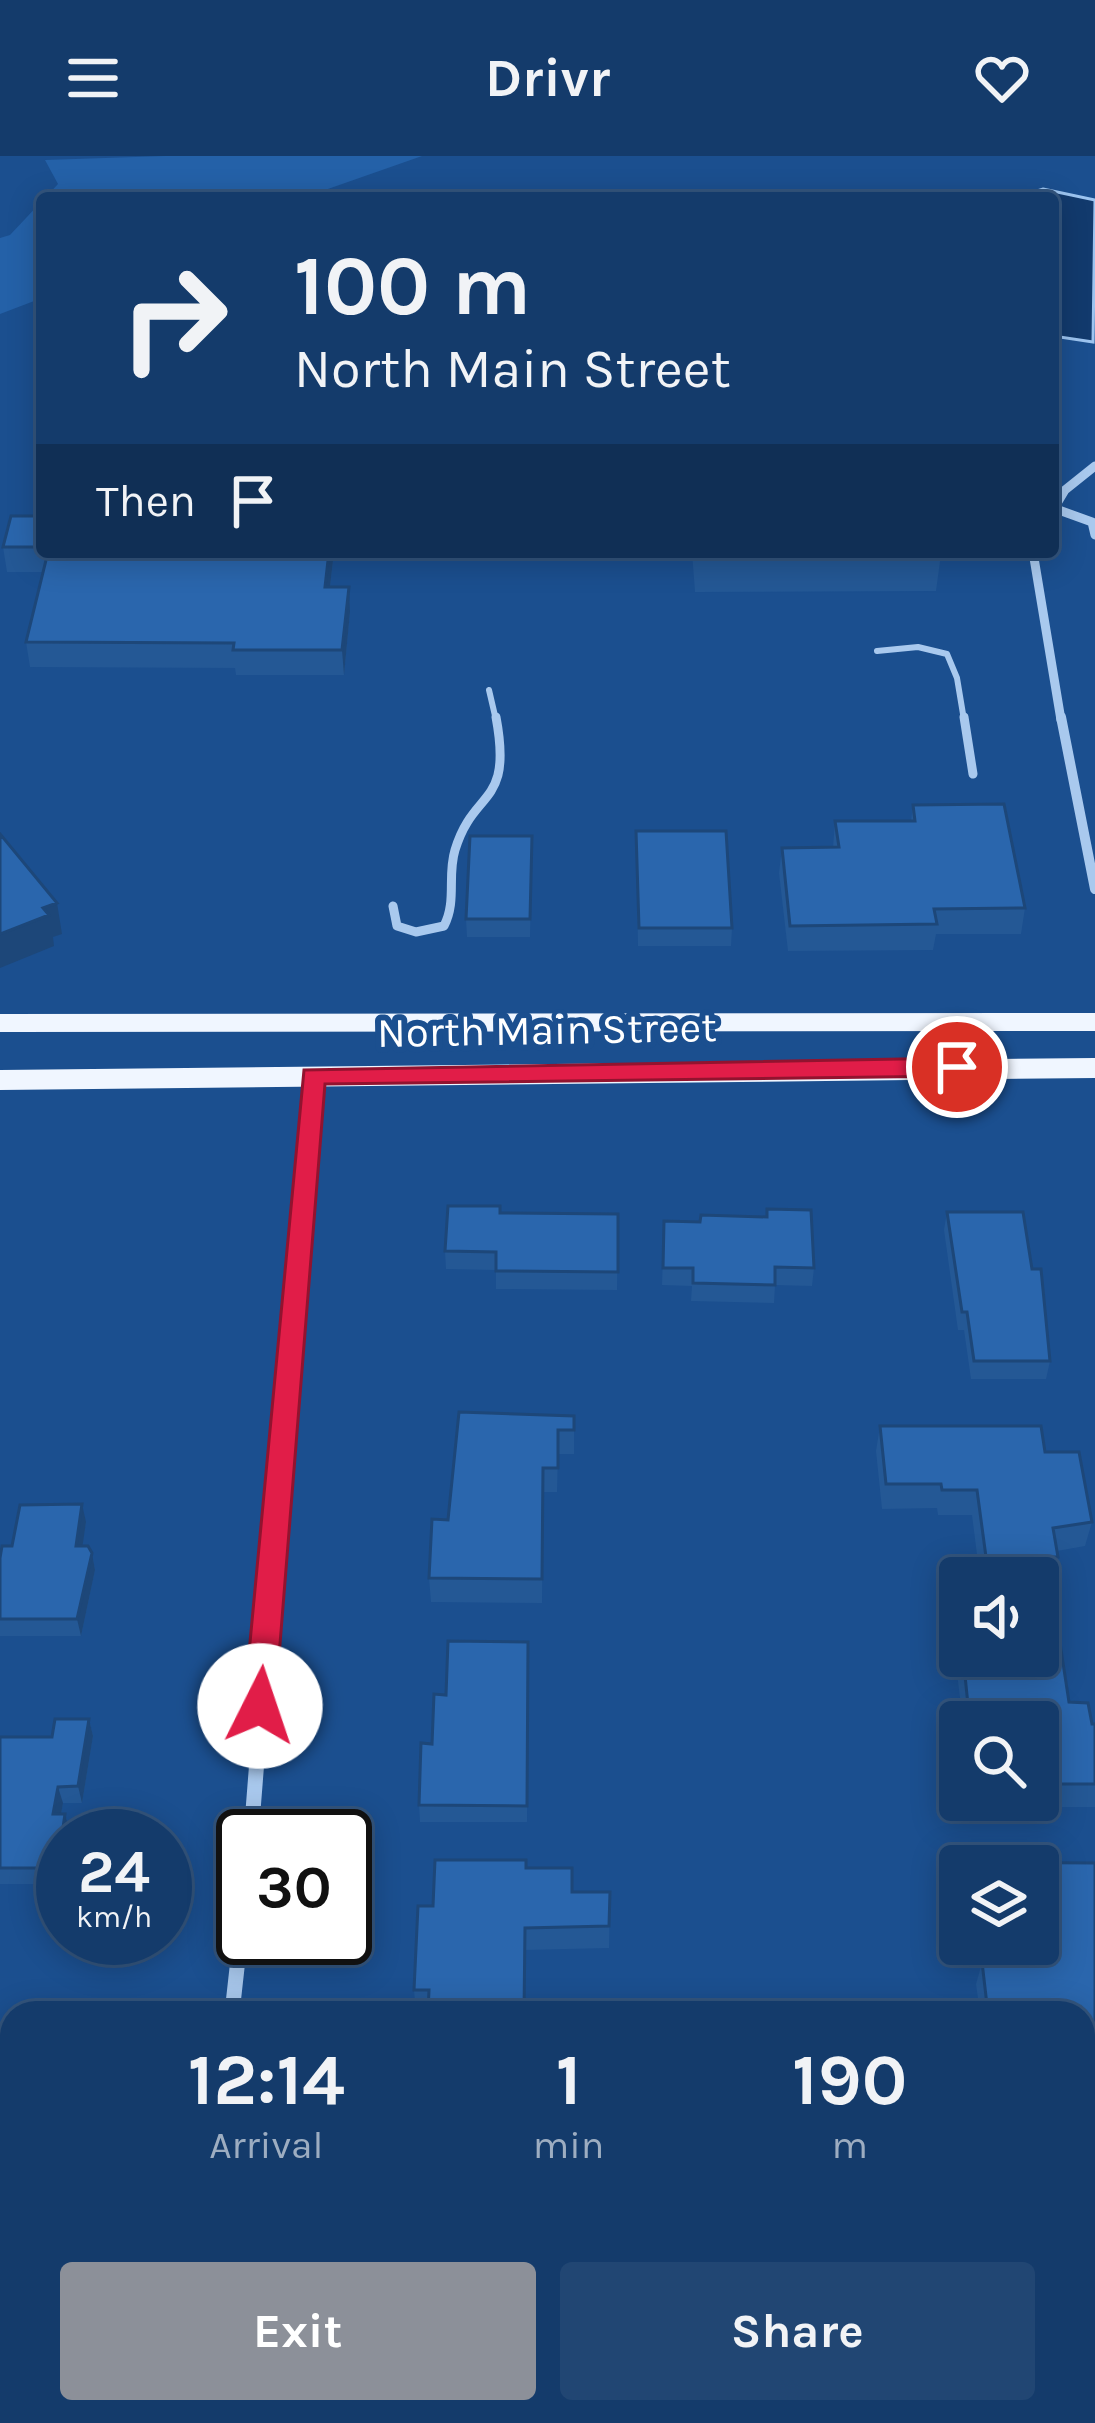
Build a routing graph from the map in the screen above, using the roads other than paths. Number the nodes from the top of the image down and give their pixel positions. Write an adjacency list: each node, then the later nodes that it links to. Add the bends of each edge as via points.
1 (1095, 466): 2 (street)
2 (1059, 500)
3 (1059, 512): 4 (street, via 1092,522)
4 (1095, 536)
5 (1034, 558): 9 (street)
6 (877, 650): 8 (lane, via 947,655)
7 (489, 690): 10 (lane, via 499,781 454,854 452,913 444,926 416,932 397,926)
8 (973, 774)
9 (1095, 889)
10 (393, 906)
11 (1095, 1022): 12 (main road, North Main Street)
12 (0, 1023)
13 (1095, 1068): 14 (main road, North Main Street)
14 (313, 1076): 15 (main road, North Main Street); 16 (street)
15 (0, 1079)
16 (253, 1809)
17 (237, 1965): 18 (street)
18 (233, 2001)

